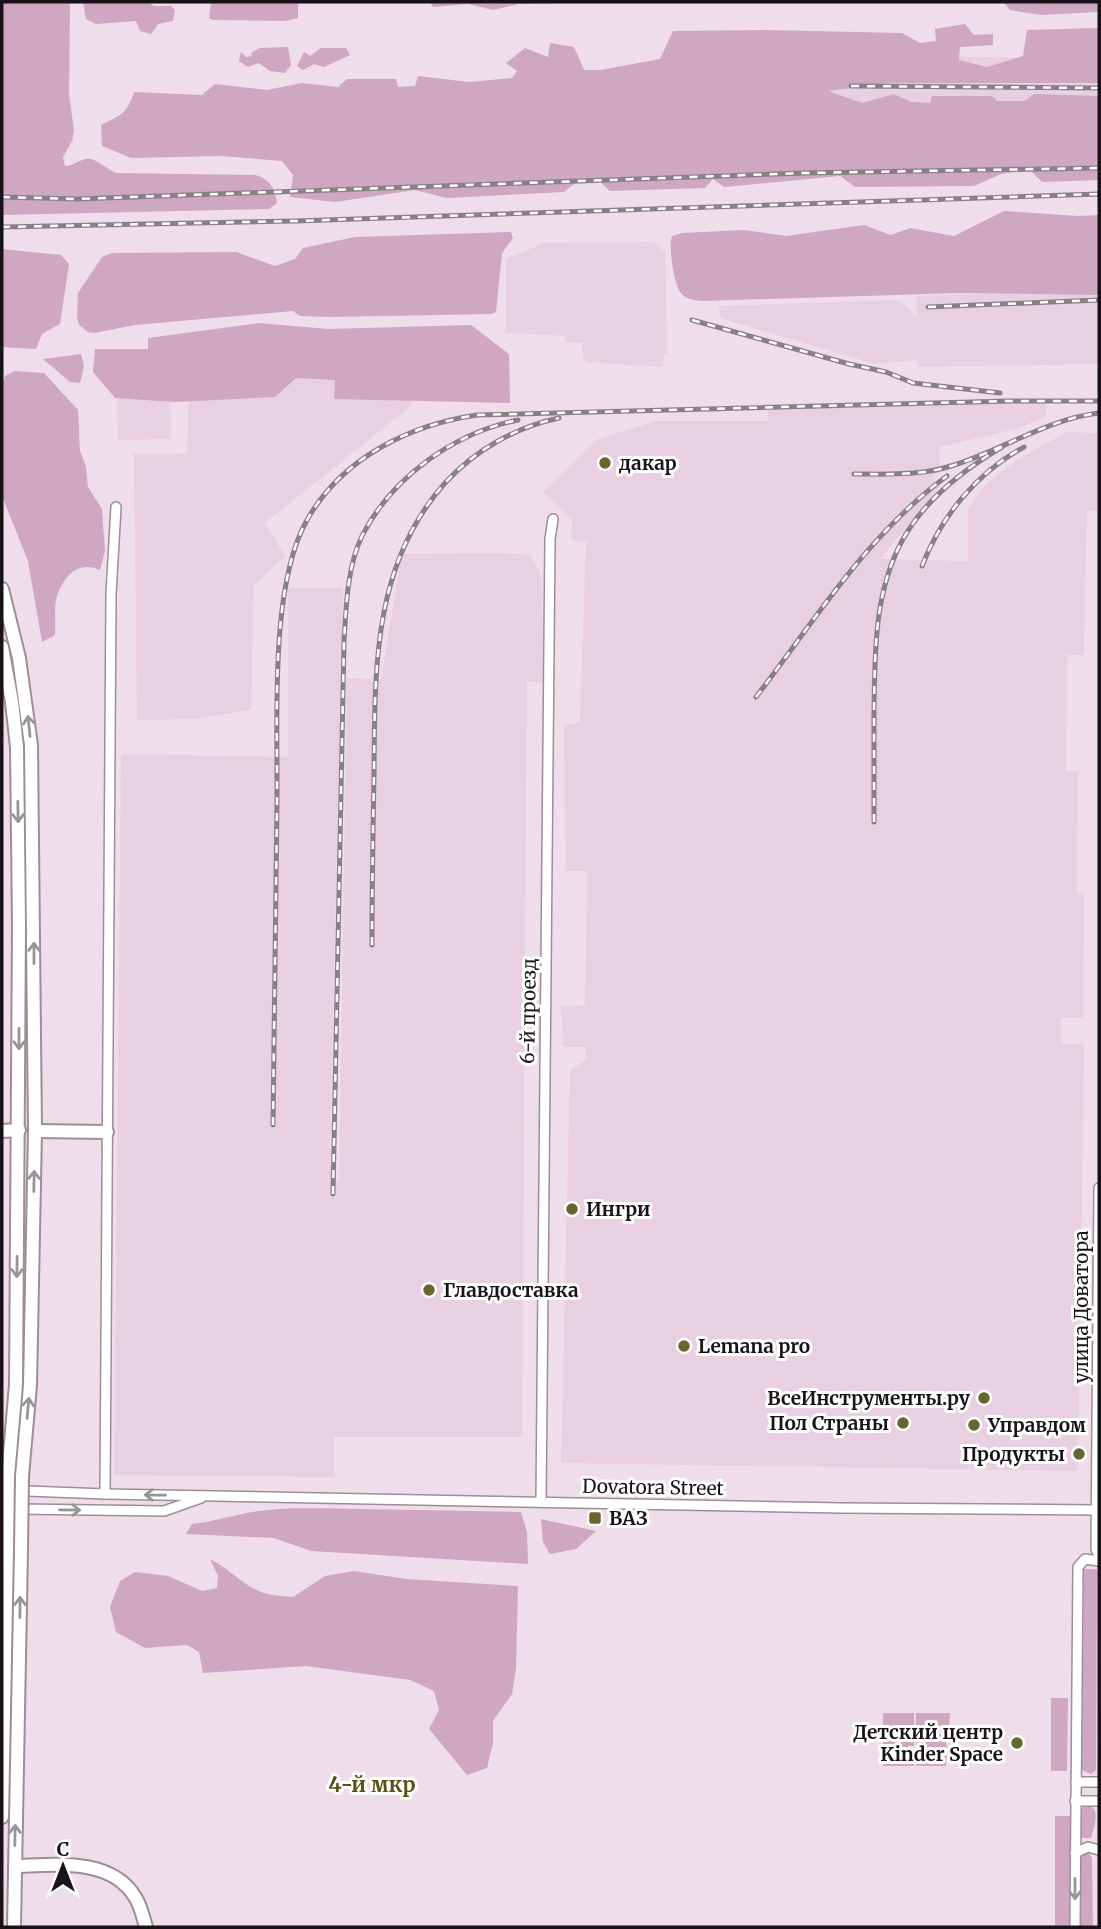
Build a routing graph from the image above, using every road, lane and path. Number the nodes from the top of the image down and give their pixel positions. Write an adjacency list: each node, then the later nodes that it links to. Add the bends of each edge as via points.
1 (116, 507): 8 (street, via 111,586)
2 (553, 519): 13 (street, 6-й проезд)
3 (2, 589): 7 (highway, one-way to 3, via 31,745 19,658)
4 (2, 647): 5 (highway, one-way to 5, via 17,747)
5 (19, 1130): 6 (highway); 21 (highway, one-way to 21, bridge)
6 (2, 1131)
7 (35, 1131): 8 (highway); 24 (highway, one-way to 7, bridge, via 22,1476 30,1385)
8 (107, 1132): 11 (street)
9 (1099, 1188): 15 (street, улица Доватора)
10 (2, 1490): 11 (street, Dovatora Street)
11 (105, 1494): 12 (street, Dovatora Street, one-way to 11)
12 (206, 1496): 13 (street, Dovatora Street); 14 (street, Dovatora Street, one-way to 12, via 164,1511)
13 (541, 1502): 15 (street, Dovatora Street)
14 (2, 1509)
15 (1098, 1510): 16 (street, улица Доватора)
16 (1098, 1555): 17 (street, via 1078,1567)
17 (1076, 1782): 18 (street); 19 (street)
18 (1099, 1782)
19 (1075, 1801): 20 (street); 23 (street)
20 (1099, 1801)
21 (2, 1817)
22 (1099, 1850): 23 (street, via 1088,1847)
23 (1075, 1853): 27 (street, one-way to 27)
24 (15, 1866): 25 (highway); 26 (highway, via 103,1870 134,1895)
25 (14, 1927)
26 (146, 1927)
27 (1075, 1927)

